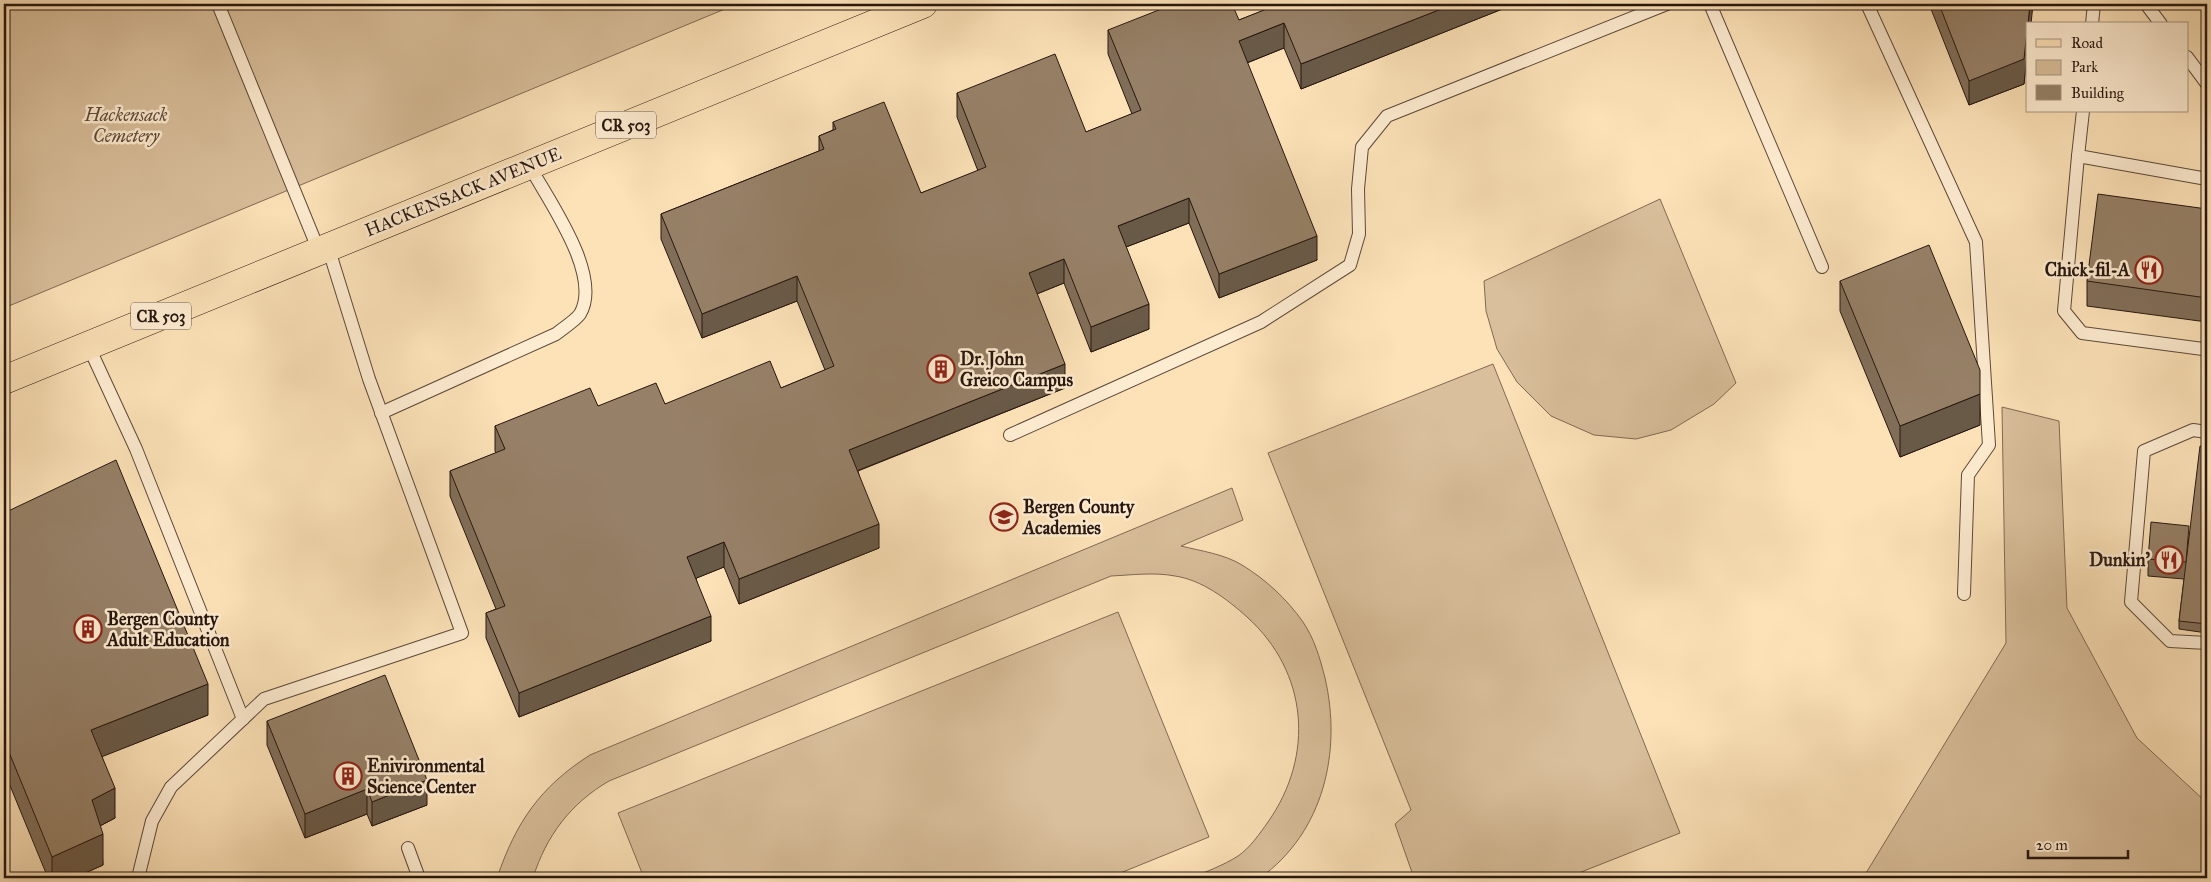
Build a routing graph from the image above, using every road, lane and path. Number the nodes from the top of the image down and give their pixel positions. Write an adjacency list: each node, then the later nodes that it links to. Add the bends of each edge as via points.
1 (218, 4): 16 (lane)
2 (923, 4): 14 (main road, HACKENSACK AVENUE / CR 503)
3 (1667, 4): 23 (lane, via 1387,116 1362,147 1358,189 1359,234 1350,265 1261,322)
4 (1710, 4): 17 (lane)
5 (1867, 4): 24 (lane, via 1976,242 1989,446 1968,475)
6 (2094, 4): 8 (lane)
7 (2146, 4): 9 (lane)
8 (2092, 22)
9 (2160, 22)
10 (2188, 59): 11 (lane)
11 (2207, 84)
12 (2083, 112): 13 (lane)
13 (2078, 156): 15 (lane); 18 (lane, via 2064,311 2082,333 2203,349)
14 (529, 165): 16 (main road, HACKENSACK AVENUE / CR 503); 21 (lane, via 576,249 584,272 587,289 579,314 556,334)
15 (2207, 179)
16 (324, 249): 19 (main road, HACKENSACK AVENUE / CR 503); 21 (lane)
17 (1822, 267)
18 (2207, 345)
19 (88, 346): 20 (main road, HACKENSACK AVENUE / CR 503); 26 (lane, via 136,449)
20 (4, 380)
21 (381, 413): 26 (lane, via 462,633 264,699)
22 (2207, 432): 25 (lane, via 2192,430 2144,452 2131,602 2170,642)
23 (1010, 435)
24 (1964, 594)
25 (2207, 643)
26 (244, 719): 28 (lane, via 171,786 152,821)
27 (408, 848): 29 (lane)
28 (138, 878)
29 (419, 878)

